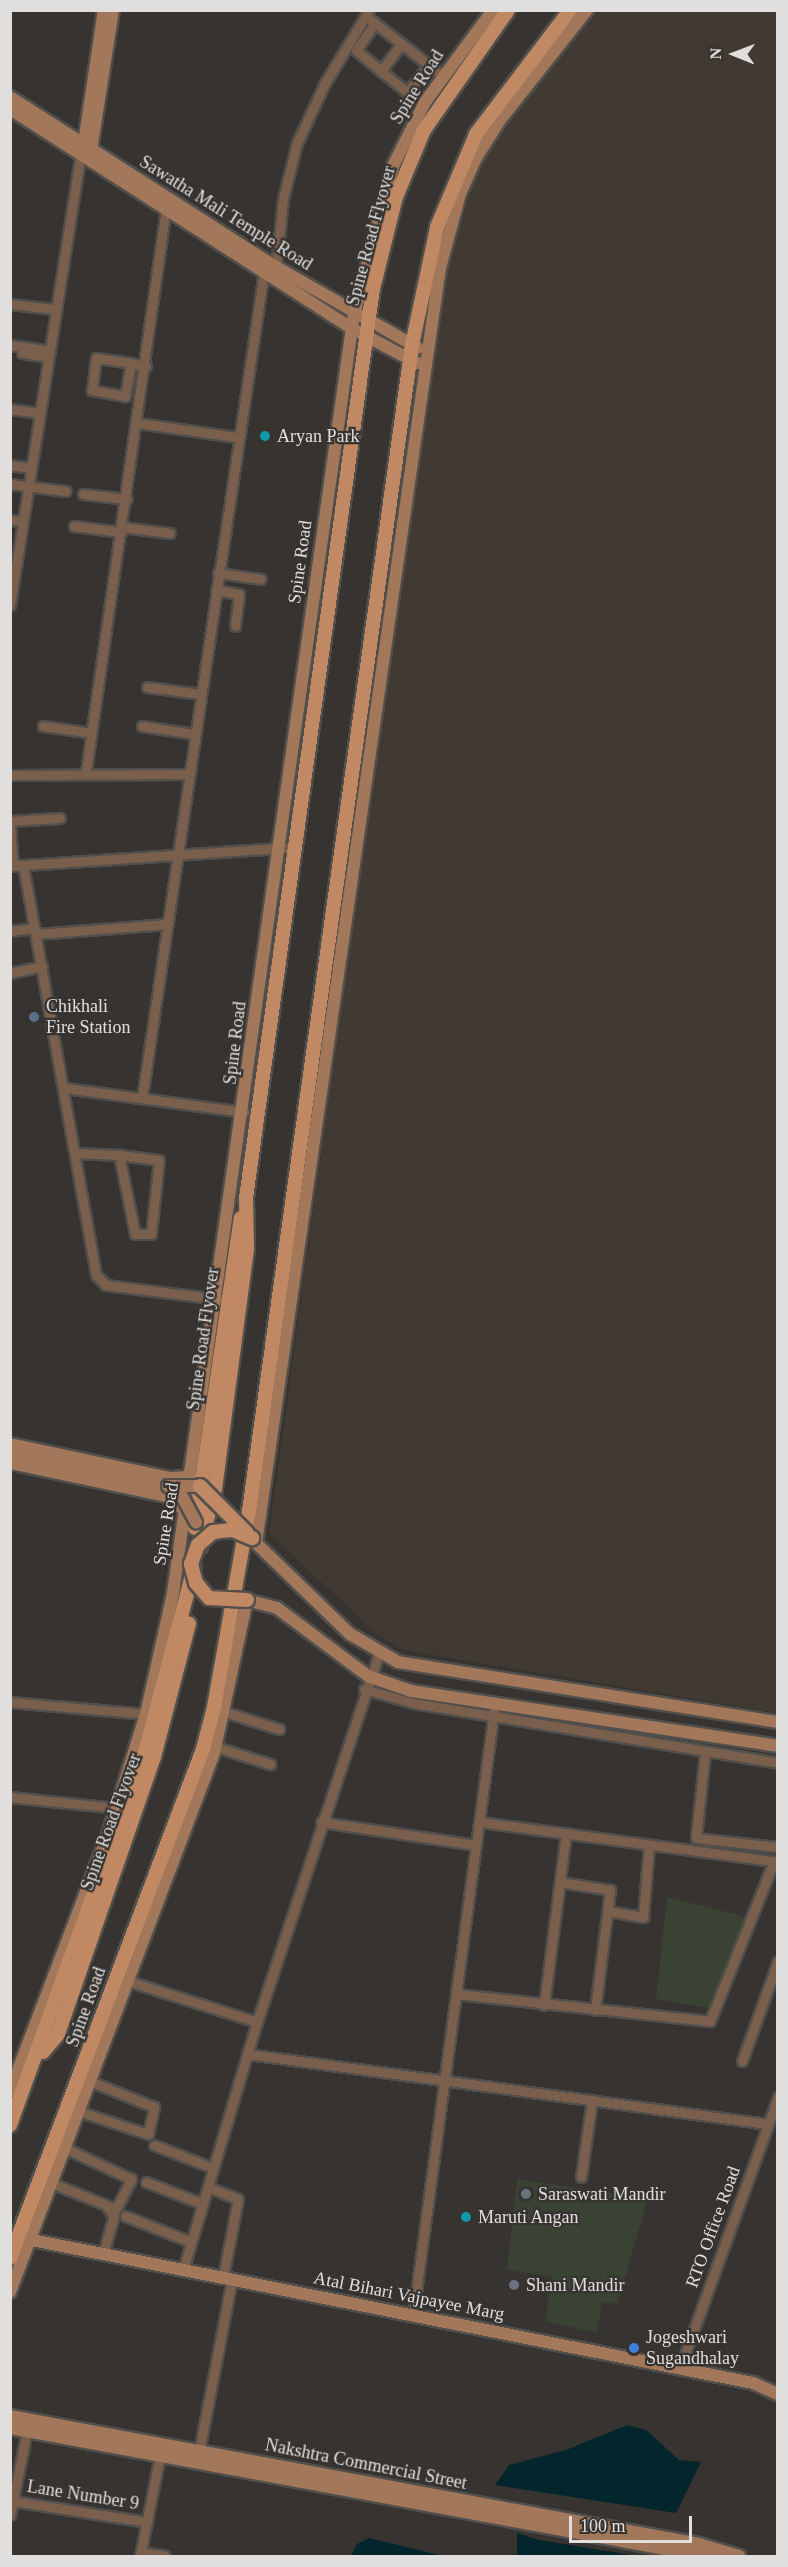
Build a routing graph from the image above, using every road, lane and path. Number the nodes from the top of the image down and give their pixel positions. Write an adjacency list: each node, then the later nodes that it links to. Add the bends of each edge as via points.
1 (104, 10): 15 (street)
2 (114, 10): 15 (street)
3 (493, 10): 12 (street, Spine Road)
4 (508, 10): 23 (main road, Spine Road Flyover, via 424,130 385,241)
5 (570, 10): 20 (main road, via 490,113 449,189)
6 (587, 10): 21 (street, via 500,120 476,158 455,212)
7 (368, 13): 8 (street); 17 (street, via 297,143)
8 (375, 23): 9 (street); 11 (street, via 356,50)
9 (401, 44): 10 (street); 11 (street)
10 (429, 65): 11 (street, via 407,92); 12 (street)
11 (381, 71)
12 (443, 76): 22 (street, Spine Road, via 393,166)
13 (10, 98): 15 (street, Sawatha Mali Temple Road)
14 (10, 109): 15 (street, Sawatha Mali Temple Road)
15 (87, 152): 16 (street, Sawatha Mali Temple Road); 17 (street, Sawatha Mali Temple Road); 19 (street)
16 (166, 208): 17 (street, Sawatha Mali Temple Road); 33 (street)
17 (270, 269): 22 (street, Sawatha Mali Temple Road); 24 (street, Sawatha Mali Temple Road); 38 (street)
18 (10, 304): 19 (street)
19 (54, 309): 30 (street)
20 (418, 311): 21 (main road); 27 (main road)
21 (432, 313): 28 (street)
22 (354, 314): 23 (street, Sawatha Mali Temple Road); 24 (street, Spine Road)
23 (367, 321): 25 (main road, Spine Road); 27 (street, Sawatha Mali Temple Road)
24 (351, 328): 25 (street, Sawatha Mali Temple Road); 70 (street, Spine Road)
25 (364, 336): 31 (street, Sawatha Mali Temple Road); 71 (main road, Spine Road)
26 (10, 345): 30 (street)
27 (412, 345): 28 (street, Sawatha Mali Temple Road); 31 (main road, Spine Road)
28 (426, 351): 34 (street)
29 (22, 353): 30 (street)
30 (47, 353): 36 (street)
31 (410, 360): 34 (street, Sawatha Mali Temple Road); 151 (main road, Spine Road, via 249,1511 214,1707 203,1749)
32 (130, 363): 32 (street, via 96,358 92,390 125,396); 33 (street)
33 (146, 366): 37 (street)
34 (423, 366): 93 (street, via 332,1012)
35 (10, 409): 36 (street)
36 (38, 413): 40 (street)
37 (138, 423): 38 (street); 45 (street)
38 (236, 437): 52 (street)
39 (10, 465): 40 (street)
40 (31, 468): 42 (street)
41 (10, 484): 42 (street)
42 (28, 487): 43 (street); 47 (street)
43 (66, 491)
44 (82, 494): 45 (street)
45 (127, 498): 49 (street)
46 (10, 520): 47 (street)
47 (23, 521): 51 (street)
48 (74, 526): 49 (street)
49 (122, 530): 50 (street); 62 (street)
50 (170, 533)
51 (14, 558): 55 (street)
52 (218, 573): 53 (street); 54 (street)
53 (261, 579)
54 (216, 590): 57 (street, via 239,594); 59 (street)
55 (11, 593): 56 (street)
56 (10, 605)
57 (235, 626)
58 (147, 687): 59 (street)
59 (201, 694): 63 (street)
60 (43, 726): 62 (street)
61 (142, 726): 63 (street)
62 (92, 734): 64 (street)
63 (195, 735): 65 (street)
64 (86, 771): 65 (street); 66 (street)
65 (190, 774): 72 (street)
66 (10, 775)
67 (60, 818): 68 (street)
68 (10, 821)
69 (10, 826): 74 (street)
70 (279, 847): 71 (street); 72 (street); 82 (street, Spine Road)
71 (294, 847): 85 (main road, Spine Road)
72 (177, 858): 73 (street); 75 (street)
73 (23, 865): 74 (street); 77 (street)
74 (12, 866)
75 (167, 924): 77 (street); 81 (street)
76 (10, 931): 77 (street)
77 (36, 931): 78 (street)
78 (42, 966): 79 (street); 80 (street)
79 (10, 974)
80 (65, 1088): 81 (street); 83 (street)
81 (142, 1098): 82 (street)
82 (244, 1112): 86 (street, Spine Road)
83 (77, 1153): 84 (street); 86 (street, via 101,1280)
84 (119, 1155): 84 (street, via 159,1160 152,1234 135,1234)
85 (246, 1198): 90 (main road, Spine Road Flyover, via 234,1247); 103 (main road, Spine Road, via 247,1248 215,1489)
86 (218, 1299): 90 (street, Spine Road)
87 (10, 1444): 90 (street)
88 (10, 1454): 91 (street)
89 (10, 1463): 92 (street, via 166,1496)
90 (196, 1481): 91 (street, bridge); 92 (main road, Spine Road Flyover); 93 (main road, bridge)
91 (168, 1486): 92 (street, bridge, via 182,1496)
92 (191, 1517): 94 (main road, Spine Road Flyover, bridge); 103 (street, Spine Road)
93 (252, 1538): 94 (main road, bridge, via 213,1532); 97 (street, via 322,1610)
94 (192, 1557): 95 (main road, Spine Road Flyover, bridge)
95 (196, 1583): 96 (main road, bridge, via 215,1600); 130 (main road, Spine Road Flyover, via 167,1718 58,2034)
96 (247, 1600): 98 (street, via 285,1613); 102 (street, Spine Road)
97 (379, 1654): 98 (street); 104 (street, via 416,1667)
98 (368, 1676): 99 (street); 101 (street, via 411,1691)
99 (364, 1689): 101 (street); 113 (street)
100 (10, 1702): 103 (street)
101 (494, 1709): 106 (street); 108 (street); 114 (street)
102 (225, 1712): 105 (street); 107 (street, Spine Road)
103 (151, 1715): 112 (street, Spine Road); 130 (main road, Spine Road)
104 (777, 1722)
105 (279, 1729)
106 (777, 1746)
107 (216, 1747): 110 (street); 123 (street, Spine Road)
108 (705, 1752): 109 (street); 118 (street, via 696,1838)
109 (777, 1763)
110 (270, 1764)
111 (10, 1797): 112 (street)
112 (117, 1808): 133 (street, Spine Road)
113 (321, 1822): 116 (street); 127 (street)
114 (480, 1822): 115 (street); 116 (street)
115 (566, 1833): 117 (street); 120 (street)
116 (476, 1845): 124 (street)
117 (649, 1845): 119 (street); 121 (street, via 643,1917)
118 (777, 1847)
119 (776, 1862): 126 (street, via 710,2021)
120 (560, 1882): 121 (street, via 610,1890); 125 (street)
121 (608, 1911): 126 (street)
122 (777, 1961): 129 (street)
123 (131, 1982): 127 (street); 132 (street, Spine Road)
124 (456, 1994): 125 (street); 131 (street)
125 (544, 2005): 126 (street)
126 (595, 2010)
127 (257, 2022): 128 (street)
128 (247, 2054): 131 (street); 141 (street)
129 (742, 2061)
130 (34, 2063): 138 (main road, Spine Road)
131 (445, 2080): 135 (street); 155 (street)
132 (92, 2082): 136 (street, Spine Road); 136 (street, via 156,2112 144,2136)
133 (10, 2091)
134 (777, 2097): 137 (street, RTO Office Road)
135 (592, 2100): 137 (street); 142 (street)
136 (81, 2112): 140 (street, Spine Road)
137 (768, 2124): 156 (street, RTO Office Road)
138 (10, 2125)
139 (154, 2145): 141 (street)
140 (67, 2149): 144 (street, Spine Road); 144 (street, via 130,2175 128,2188 116,2209)
141 (213, 2168): 145 (street)
142 (582, 2177)
143 (146, 2182): 146 (street)
144 (53, 2186): 149 (street, Spine Road); 150 (street, via 113,2211)
145 (208, 2187): 146 (street); 153 (street, via 238,2199)
146 (202, 2204): 148 (street)
147 (130, 2215): 148 (street)
148 (192, 2239): 152 (street)
149 (32, 2240): 150 (street, Atal Bihari Vajpayee Marg); 154 (street, Spine Road)
150 (103, 2254): 152 (street, Atal Bihari Vajpayee Marg)
151 (10, 2258)
152 (183, 2270): 153 (street, Atal Bihari Vajpayee Marg)
153 (227, 2278): 155 (street, Atal Bihari Vajpayee Marg); 162 (street)
154 (10, 2292)
155 (413, 2315): 156 (street, Atal Bihari Vajpayee Marg)
156 (680, 2368): 157 (street, Atal Bihari Vajpayee Marg, via 753,2383)
157 (777, 2394)
158 (10, 2416): 161 (street, Nakshtra Commercial Street)
159 (10, 2428): 160 (street, Nakshtra Commercial Street)
160 (27, 2431): 161 (street, Nakshtra Commercial Street); 163 (street)
161 (161, 2450): 162 (street, Nakshtra Commercial Street); 165 (street)
162 (198, 2457): 168 (street, Nakshtra Commercial Street, via 697,2555 714,2552)
163 (13, 2501): 164 (street); 165 (street, Lane Number 9)
164 (10, 2515)
165 (147, 2522): 166 (street)
166 (141, 2554): 167 (street)
167 (165, 2556)
168 (739, 2556)

